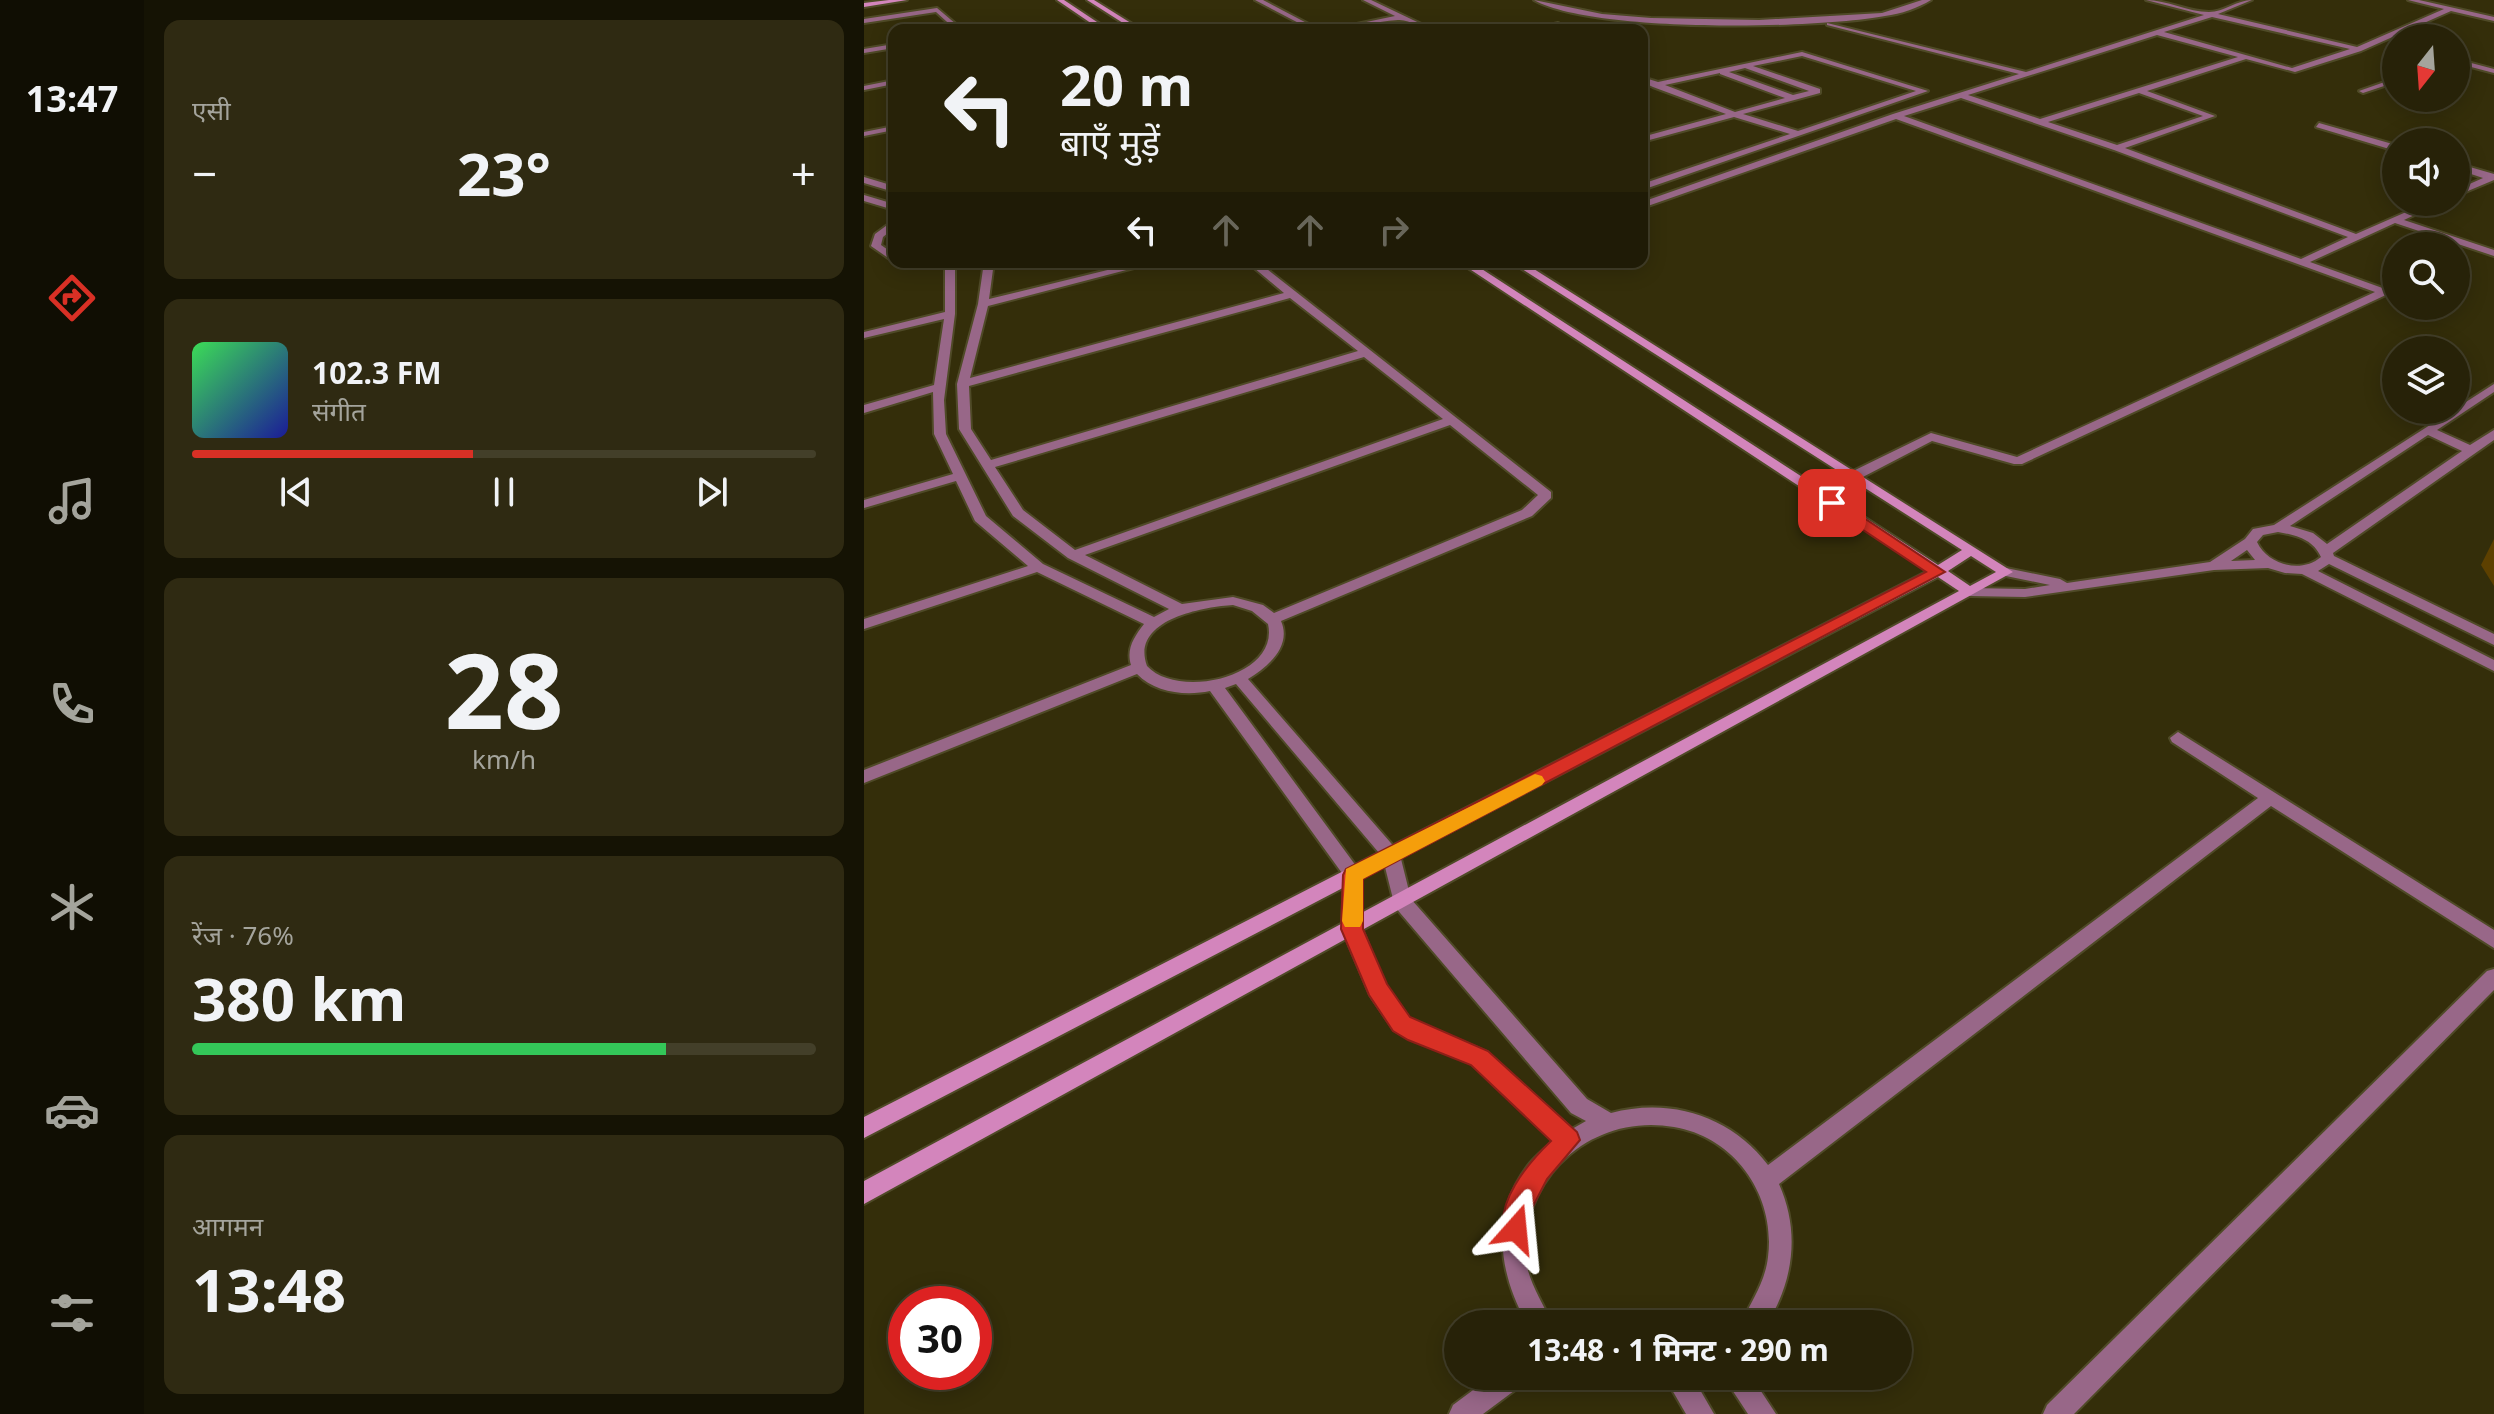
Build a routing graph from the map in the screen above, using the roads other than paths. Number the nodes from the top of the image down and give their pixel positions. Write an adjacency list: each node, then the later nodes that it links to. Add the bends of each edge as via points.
1 (904, 0): 11 (street)
2 (1060, 0): 19 (street)
3 (1090, 0): 20 (street)
4 (1258, 0): 21 (street)
5 (1366, 0): 14 (street)
6 (1537, 0): 15 (street, via 1571,12 1633,18)
7 (1928, 0): 15 (street, via 1883,15)
8 (2149, 0): 13 (street)
9 (2249, 0): 13 (street)
10 (2411, 0): 12 (street)
11 (864, 5)
12 (2450, 9): 16 (street); 26 (street)
13 (2215, 14): 24 (street); 26 (street)
14 (1401, 17): 22 (street); 23 (street)
15 (1808, 18): 33 (street)
16 (2494, 19)
17 (864, 21): 18 (street, via 937,10)
18 (953, 24)
19 (1097, 24)
20 (1129, 24)
21 (1305, 24)
22 (1363, 24)
23 (1417, 24)
24 (2155, 32): 28 (street); 33 (street)
25 (888, 47): 27 (street)
26 (2358, 49): 28 (street, via 2292,70)
27 (864, 51)
28 (2243, 58): 39 (street)
29 (2470, 64): 31 (street)
30 (1745, 66): 32 (street); 42 (street, via 1817,91); 51 (street, via 1802,54 1924,91)
31 (2494, 71)
32 (1721, 72): 36 (street); 42 (street)
33 (2024, 74): 41 (street)
34 (1648, 82): 36 (street)
35 (888, 83): 38 (street)
36 (1656, 85): 43 (street)
37 (2382, 85): 40 (street)
38 (864, 88)
39 (2140, 91): 45 (street); 54 (street, via 2211,116)
40 (2363, 91)
41 (1960, 95): 44 (street); 45 (street)
42 (1793, 98): 43 (street)
43 (1734, 114): 50 (street); 51 (street)
44 (1896, 116): 63 (street); 71 (street)
45 (2039, 122): 54 (street)
46 (2319, 125): 53 (street)
47 (1648, 128): 50 (street)
48 (888, 129): 49 (street)
49 (864, 134)
50 (1662, 134): 52 (street)
51 (1800, 134): 59 (street)
52 (1648, 138)
53 (2382, 144)
54 (2117, 148): 68 (street)
55 (2470, 170): 57 (street)
56 (888, 176): 58 (street)
57 (2493, 177): 61 (street)
58 (866, 180): 60 (street)
59 (1648, 185)
60 (888, 187)
61 (2470, 187)
62 (864, 198): 64 (street)
63 (1648, 203)
64 (888, 205)
65 (2404, 216): 66 (street)
66 (2395, 220): 68 (street); 69 (street)
67 (888, 228): 70 (street, via 876,246)
68 (2356, 237): 71 (street)
69 (2494, 253)
70 (888, 255)
71 (2301, 262): 93 (street, via 2384,292 2018,461 1931,437)
72 (950, 268): 80 (street)
73 (988, 268): 79 (street)
74 (1128, 268): 79 (street)
75 (1260, 268): 78 (street)
76 (1473, 268): 104 (street)
77 (1525, 268): 93 (street)
78 (1292, 294): 82 (street); 83 (street)
79 (983, 304): 83 (street)
80 (950, 314): 81 (street); 84 (street)
81 (864, 335)
82 (1368, 352): 87 (street); 91 (street)
83 (963, 384): 91 (street, via 965,429)
84 (939, 387): 86 (street); 92 (street, via 940,434)
85 (2494, 387): 88 (street)
86 (864, 409)
87 (1452, 420): 99 (street); 109 (street, via 1546,495 1527,513)
88 (2427, 430): 90 (street); 95 (street)
89 (2494, 434): 90 (street)
90 (2471, 450): 98 (street)
91 (988, 465): 99 (street, via 1018,513)
92 (960, 476): 94 (street); 102 (street, via 980,518)
93 (1854, 476): 97 (street)
94 (864, 504)
95 (2278, 528): 96 (street, via 2258,532); 98 (street, via 2302,533)
96 (2250, 542): 100 (street, via 2257,556); 101 (street)
97 (1971, 550): 104 (street); 105 (street)
98 (2327, 554): 103 (street, via 2316,568); 112 (street)
99 (1073, 555): 108 (street)
100 (2272, 564): 101 (street); 103 (street)
101 (2214, 566): 106 (street)
102 (1038, 567): 110 (street); 111 (street)
103 (2305, 570): 113 (street)
104 (1937, 572): 107 (street); 120 (street)
105 (2006, 572): 106 (street); 107 (street)
106 (2069, 584): 107 (street, via 2025,593)
107 (1970, 592): 122 (street)
108 (1182, 610): 109 (street, via 1233,601 1253,605); 111 (street)
109 (1272, 619): 115 (street, via 1278,638 1271,652)
110 (864, 624)
111 (1156, 624): 114 (street, via 1140,641)
112 (2494, 640)
113 (2494, 666)
114 (1139, 668): 116 (street, via 1168,685); 118 (street)
115 (1238, 677): 116 (street); 120 (street)
116 (1214, 685): 121 (street)
117 (2178, 738): 119 (street)
118 (864, 777)
119 (2271, 797): 124 (street); 129 (street)
120 (1391, 855): 121 (street); 122 (street)
121 (1353, 875): 123 (street); 127 (street)
122 (1402, 902): 123 (street); 126 (street, via 1579,1106)
123 (1352, 929): 128 (street, via 1377,989 1401,1024 1480,1058); 130 (street)
124 (2494, 940)
125 (2494, 977): 139 (street)
126 (1605, 1121): 128 (street); 129 (street, via 1670,1116 1702,1124 1733,1142)
127 (864, 1128)
128 (1568, 1140): 131 (street, via 1538,1170 1518,1209 1513,1249 1520,1290)
129 (1765, 1181): 132 (street, via 1783,1236 1779,1273)
130 (864, 1193)
131 (1532, 1310)
132 (1763, 1310)
133 (1494, 1390): 136 (street)
134 (1686, 1390): 137 (street)
135 (1746, 1390): 138 (street)
136 (1462, 1414)
137 (1701, 1414)
138 (1763, 1414)
139 (2056, 1414)

